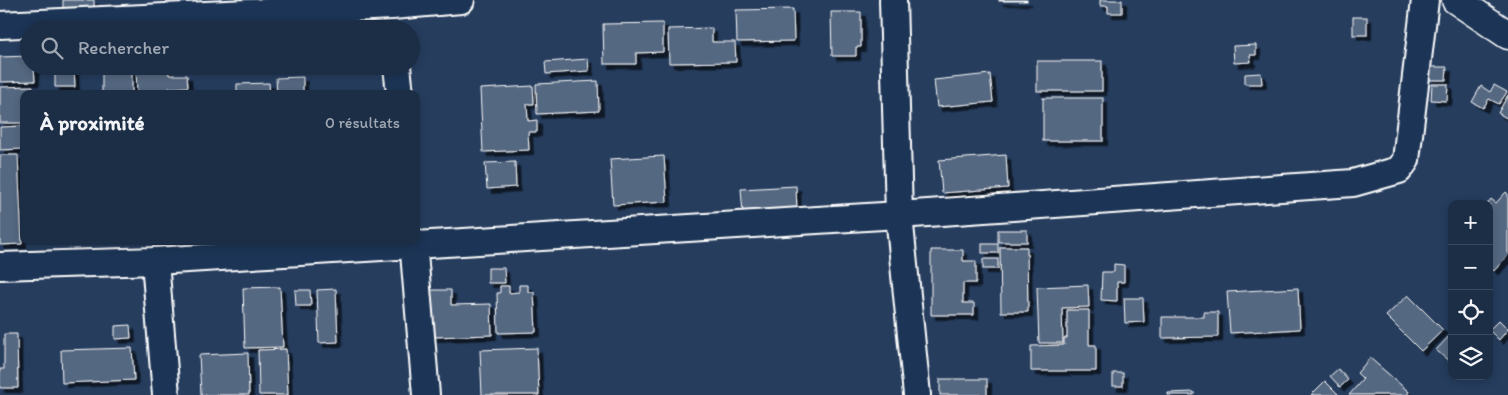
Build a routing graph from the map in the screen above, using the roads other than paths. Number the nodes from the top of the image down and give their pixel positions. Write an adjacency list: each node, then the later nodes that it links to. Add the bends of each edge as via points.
1 (461, 0): 5 (street)
2 (893, 0): 12 (street)
3 (1425, 0): 12 (street, via 1406,160 1399,170 1353,183)
4 (1456, 0): 9 (street)
5 (393, 12): 6 (street)
6 (151, 20)
7 (20, 24): 8 (street)
8 (0, 25)
9 (1508, 34)
10 (398, 75): 11 (street)
11 (400, 90)
12 (899, 215): 13 (street); 20 (street)
13 (420, 243)
14 (384, 245): 16 (street)
15 (413, 245): 19 (street)
16 (155, 261): 17 (street); 18 (street)
17 (0, 266)
18 (166, 395)
19 (426, 395)
20 (917, 395)

